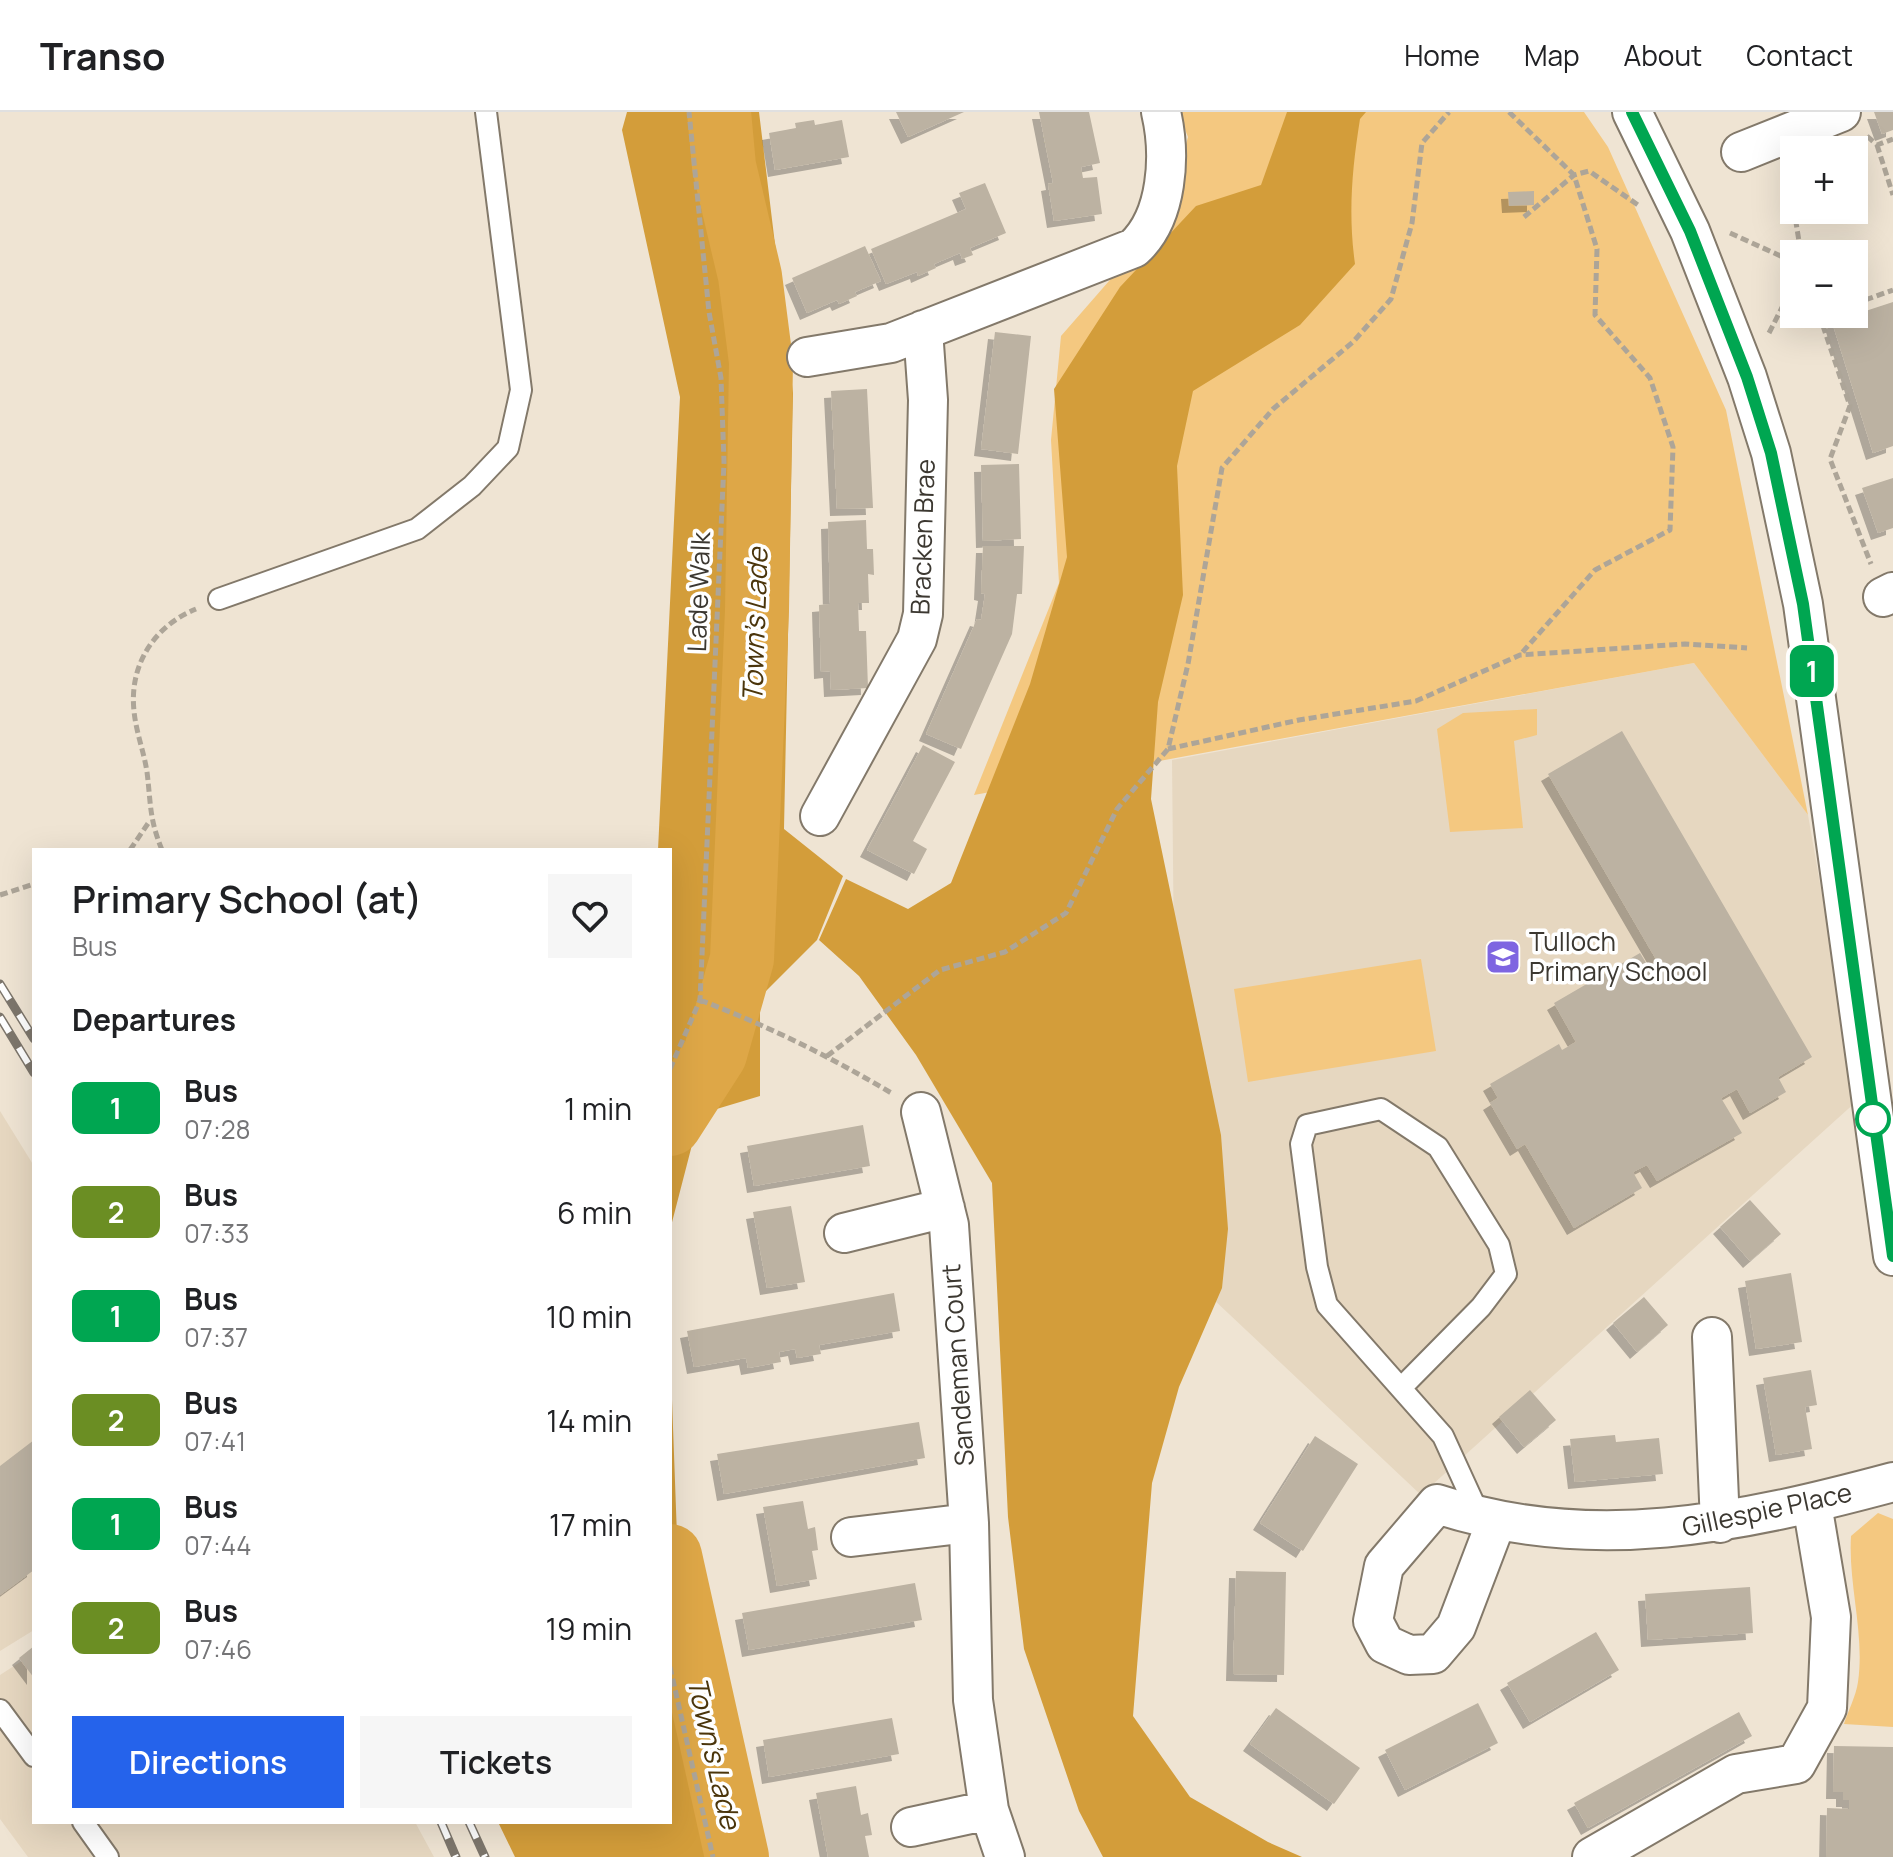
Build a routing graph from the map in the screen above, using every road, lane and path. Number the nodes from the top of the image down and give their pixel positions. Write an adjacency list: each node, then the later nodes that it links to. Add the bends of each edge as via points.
1 (486, 112): 23 (lane, via 521,390 508,448 472,486 417,529)
2 (689, 112): 33 (path, Lade Walk, via 709,312 721,378 724,462)
3 (1161, 112): 20 (street, via 1165,140 1157,221 1143,240 1125,253)
4 (1449, 112): 26 (path, via 1422,143 1412,223 1391,299 1353,342 1273,409 1222,468)
5 (1509, 112): 12 (path)
6 (1632, 112): 15 (street)
7 (1841, 112): 8 (street)
8 (1783, 136)
9 (1780, 137): 11 (street)
10 (1877, 145): 13 (path)
11 (1741, 152)
12 (1574, 175): 14 (path); 15 (path, via 1589,171 1634,205); 25 (path, via 1597,249 1595,315 1650,378 1673,447 1670,530 1595,570)
13 (1893, 195)
14 (1524, 217)
15 (1682, 218): 16 (path, via 1740,235); 36 (street, via 1747,377 1771,453 1803,604)
16 (1780, 255)
17 (1893, 290): 18 (path)
18 (1868, 299)
19 (1825, 328): 22 (path, via 1850,406 1830,459)
20 (923, 330): 21 (street, via 891,343); 27 (street, Bracken Brae, via 928,400 923,614 917,639)
21 (807, 357)
22 (1888, 594)
23 (219, 599): 28 (path, via 174,618 150,642 136,674 133,710 147,772)
24 (1747, 648): 25 (path, via 1685,644)
25 (1520, 655): 26 (path, via 1416,701)
26 (1168, 749): 34 (path, via 1117,809 1066,913 1005,952 940,970)
27 (820, 816)
28 (150, 821): 29 (path); 30 (path)
29 (131, 848)
30 (161, 848)
31 (32, 885): 32 (path)
32 (0, 895)
33 (700, 1000): 34 (path); 35 (path, Lade Walk)
34 (827, 1056): 37 (path)
35 (672, 1064)
36 (1882, 1094): 40 (street)
37 (921, 1112): 38 (street, Sandeman Court)
38 (945, 1208): 39 (street); 46 (street, Sandeman Court)
39 (844, 1233)
40 (1893, 1256)
41 (1712, 1337): 47 (street)
42 (1401, 1388): 42 (lane, via 1327,1305 1301,1144 1307,1125 1381,1109 1438,1147 1499,1245 1506,1274); 45 (lane, via 1443,1436)
43 (1893, 1482): 44 (street, Gillespie Place)
44 (1812, 1504): 47 (street, Gillespie Place); 58 (street, via 1831,1617 1827,1708 1796,1764 1736,1774)
45 (1488, 1520): 47 (street, Gillespie Place, via 1669,1530)
46 (969, 1523): 48 (street); 52 (street, Sandeman Court, via 973,1700)
47 (1720, 1523)
48 (851, 1537)
49 (672, 1676): 56 (path)
50 (0, 1710): 51 (lane)
51 (32, 1753)
52 (989, 1810): 54 (street); 57 (street, Sandeman Court)
53 (84, 1824): 55 (lane)
54 (911, 1827)
55 (108, 1857)
56 (713, 1857)
57 (1005, 1857)
58 (1592, 1857)

